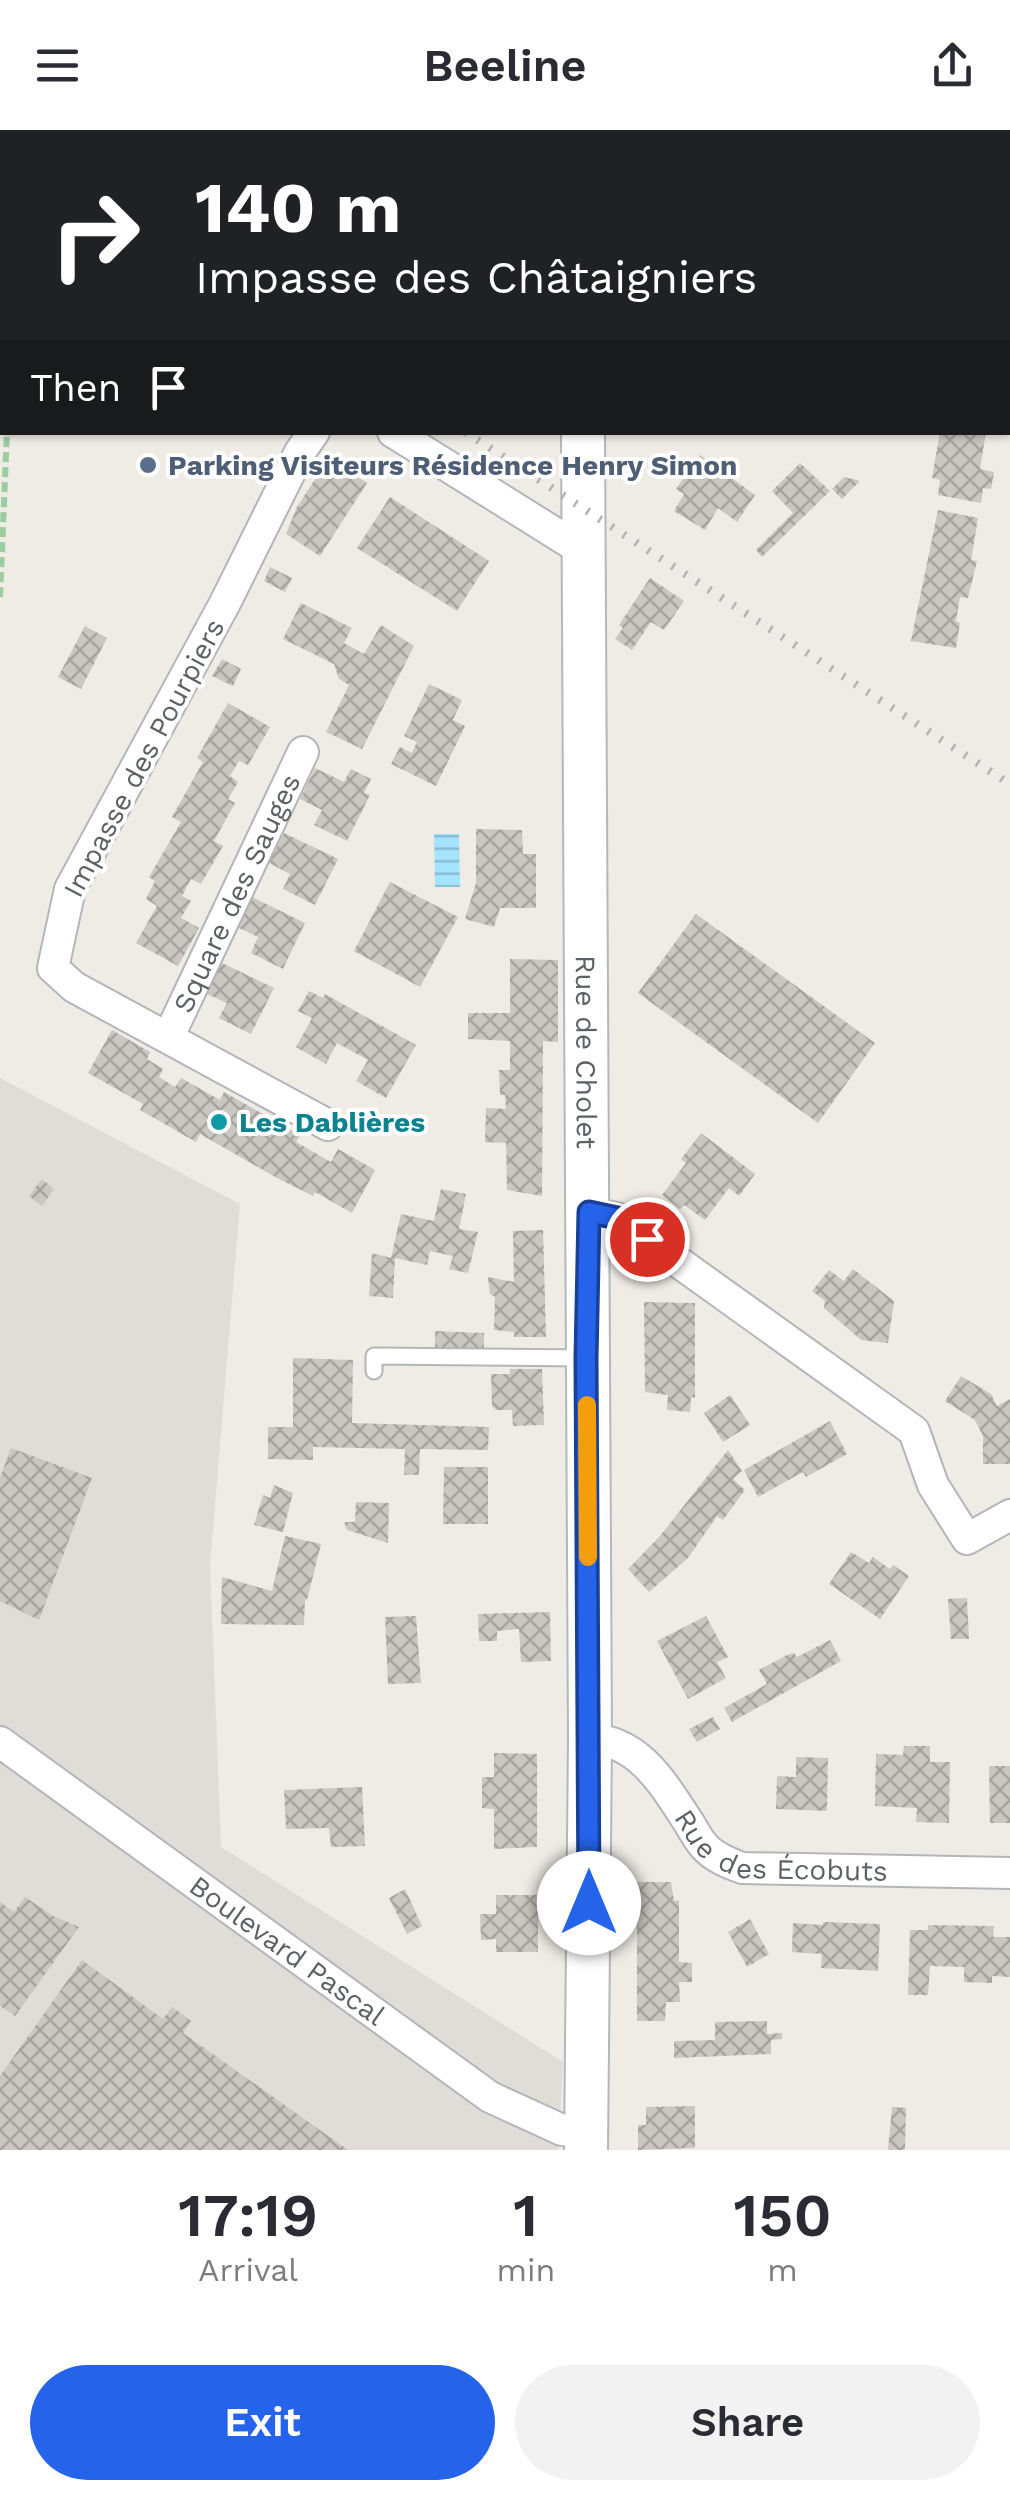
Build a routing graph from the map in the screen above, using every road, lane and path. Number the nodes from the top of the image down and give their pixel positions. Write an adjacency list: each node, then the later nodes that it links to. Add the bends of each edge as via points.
1 (7, 435): 5 (path)
2 (312, 435): 9 (street, Impasse des Pourpiers, via 70,889 53,968 74,987)
3 (397, 435): 6 (street)
4 (583, 435): 6 (main road, Rue de Cholet)
5 (2, 499): 7 (path)
6 (582, 550): 11 (main road, Rue de Cholet)
7 (0, 597)
8 (304, 752): 9 (street, Square des Sauges)
9 (169, 1036): 10 (street, Impasse des Pourpiers)
10 (328, 1124)
11 (589, 1212): 12 (main road, Rue de Cholet); 14 (street, via 617,1218 914,1431 933,1485 967,1539)
12 (586, 1358): 13 (lane, via 374,1356); 15 (main road, Rue de Cholet)
13 (374, 1371)
14 (1010, 1515)
15 (590, 1740): 17 (street, Rue des Écobuts, via 610,1740 636,1754 705,1848 742,1868); 18 (main road, Rue de Cholet)
16 (0, 1742): 18 (street, Boulevard Pascal, via 490,2098)
17 (1010, 1872)
18 (586, 2142)

